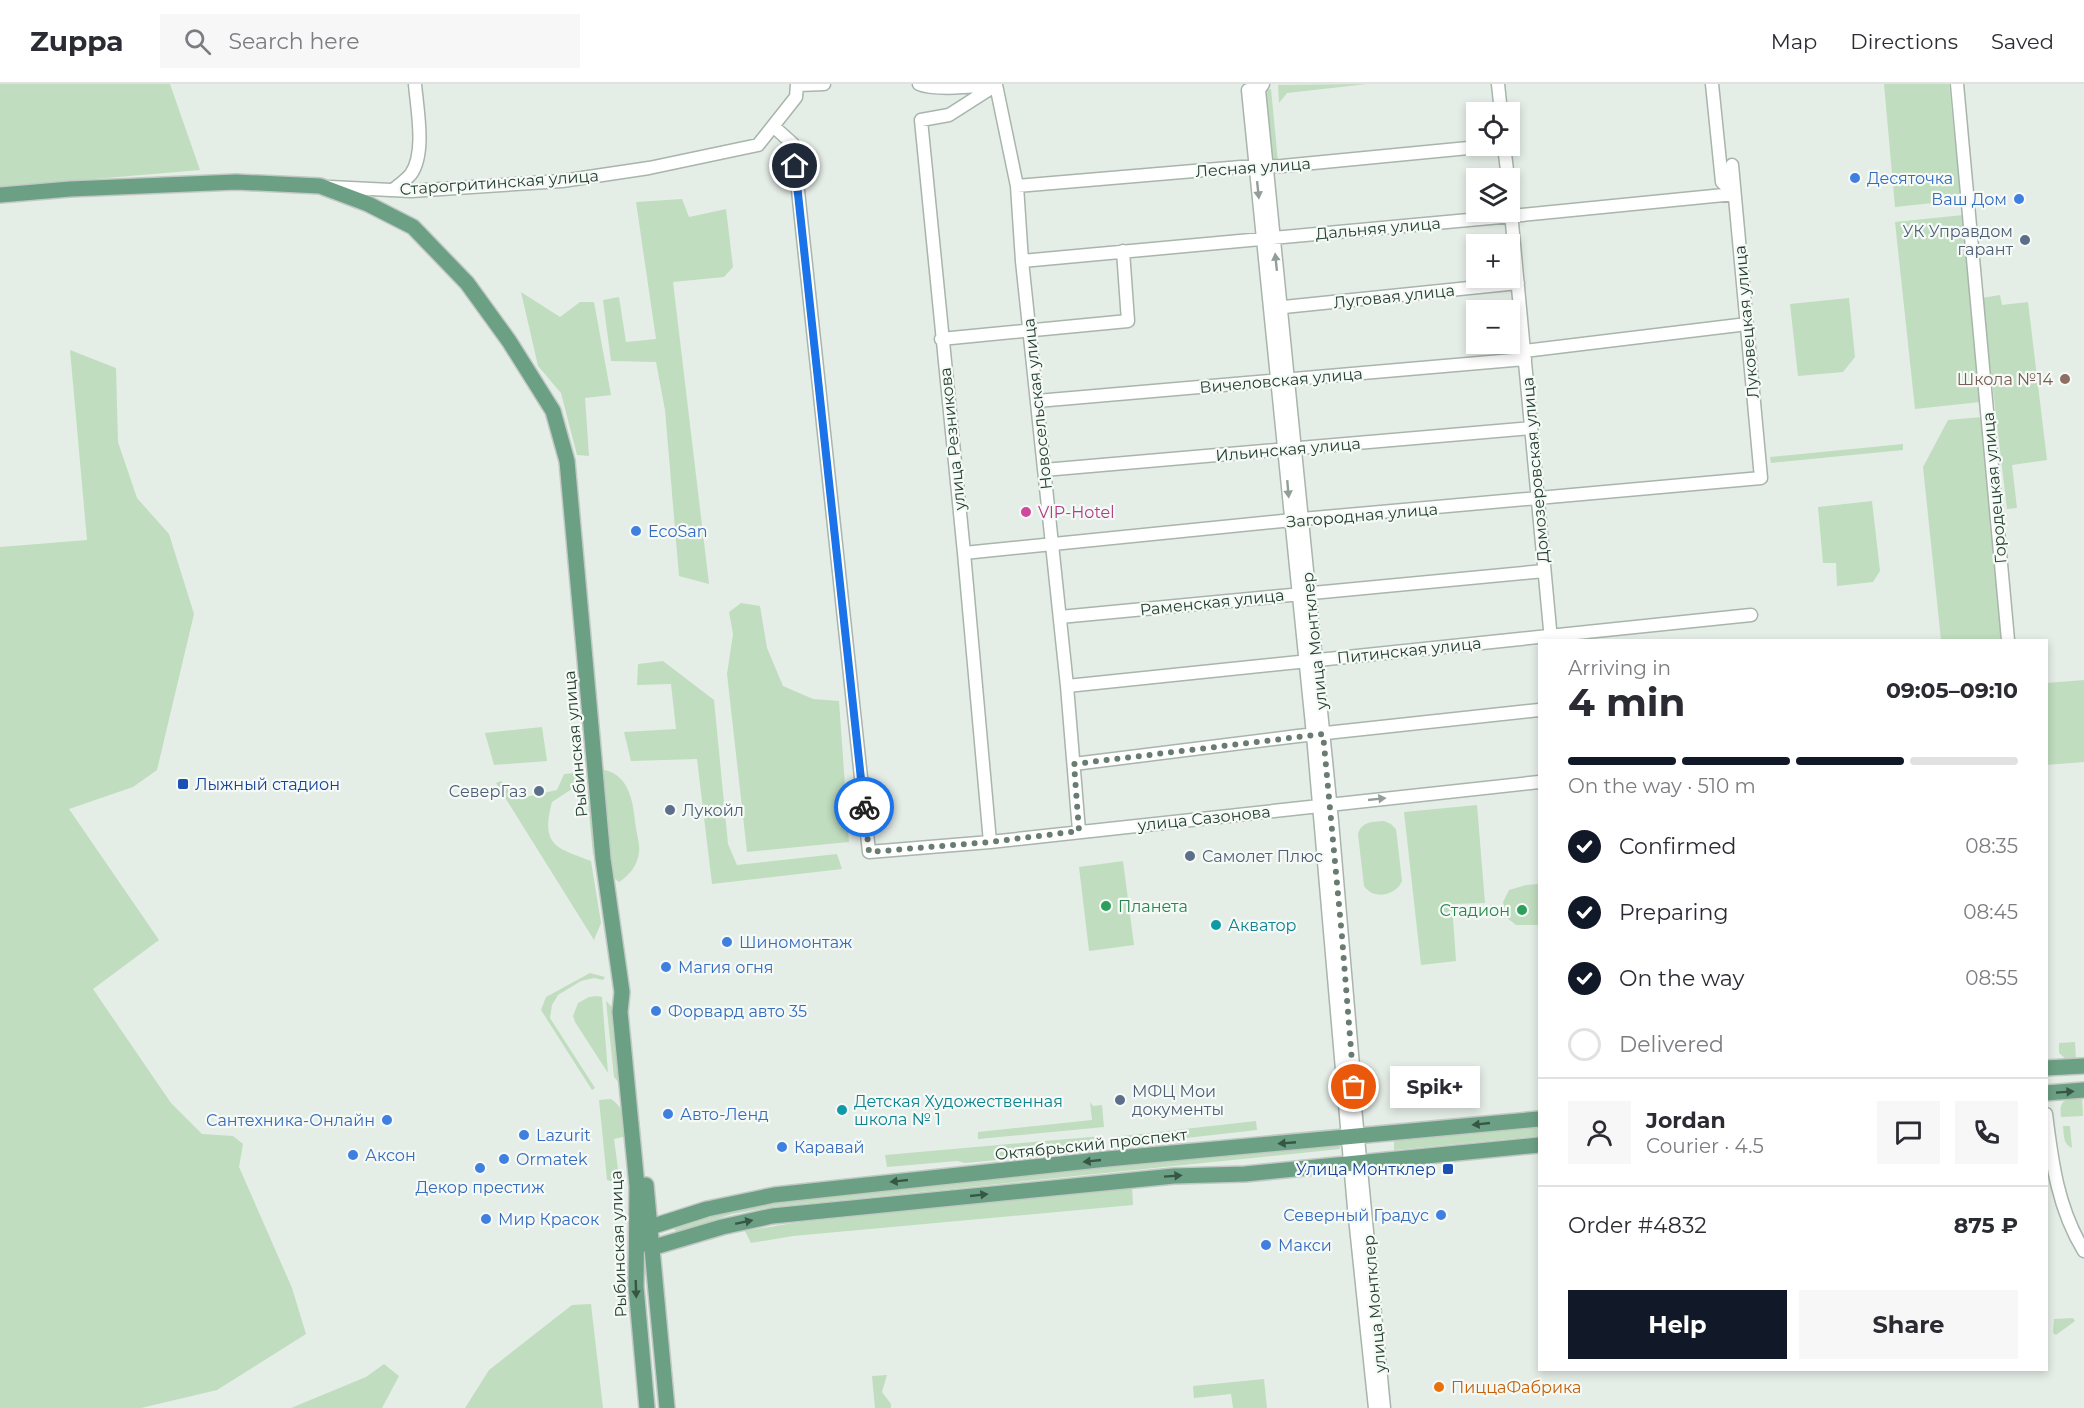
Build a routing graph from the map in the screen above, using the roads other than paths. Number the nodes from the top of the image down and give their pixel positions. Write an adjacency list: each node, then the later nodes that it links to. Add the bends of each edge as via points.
1 (416, 84): 17 (street, via 420,149 411,175)
2 (824, 84): 9 (street)
3 (919, 84): 7 (street)
4 (1498, 84): 10 (street)
5 (1712, 84): 18 (street, via 1722,182)
6 (1957, 84): 48 (street, Городецкая улица)
7 (997, 85): 16 (street, Новосельская улица); 30 (street, улица Резникова, via 949,115 921,120)
8 (1257, 88): 14 (street, улица Монтклер)
9 (797, 89): 11 (street, Старогритинская улица)
10 (1500, 102)
11 (773, 126): 17 (street, Старогритинская улица, via 758,145 649,168 562,181); 57 (street, улица Сазонова, via 792,144 869,852)
12 (1466, 148): 14 (street, Лесная улица)
13 (1732, 165): 18 (street, Луковецкая улица)
14 (1261, 167): 16 (street, Лесная улица); 22 (street, улица Монтклер)
15 (320, 186): 17 (street, Старогритинская улица); 19 (main road, Рыбинская улица, via 236,182); 67 (main road, Рыбинская улица, via 413,227 467,283 553,411 567,461 603,859 622,992 620,1012)
16 (1017, 186): 24 (street, Новосельская улица)
17 (393, 190)
18 (1734, 194): 20 (street, Дальняя улица); 37 (street, Луковецкая улица)
19 (0, 195)
20 (1520, 215)
21 (1466, 220): 22 (street, Дальняя улица)
22 (1268, 237): 23 (street, Дальняя улица); 27 (street, улица Монтклер)
23 (1123, 251): 24 (street, Дальняя улица); 29 (street, via 1128,321)
24 (1022, 261): 29 (street, Новосельская улица)
25 (1470, 288): 27 (street, Луговая улица)
26 (1518, 288): 31 (street, Домозеровская улица)
27 (1276, 308): 32 (street, улица Монтклер)
28 (1739, 325): 31 (street, Вичеловская улица)
29 (1030, 330): 30 (street); 33 (street, Новосельская улица)
30 (941, 339): 41 (street, улица Резникова)
31 (1524, 355): 32 (street, Вичеловская улица); 34 (street, Домозеровская улица)
32 (1283, 380): 33 (street, Вичеловская улица); 35 (street, улица Монтклер)
33 (1037, 401): 36 (street, Новосельская улица)
34 (1531, 428): 35 (street, Ильинская улица); 38 (street, Домозеровская улица)
35 (1290, 448): 36 (street, Ильинская улица); 39 (street, улица Монтклер)
36 (1044, 470): 40 (street, Новосельская улица)
37 (1761, 478): 38 (street, Загородная улица)
38 (1538, 499): 39 (street, Загородная улица); 42 (street, Домозеровская улица)
39 (1297, 520): 40 (street, Загородная улица); 43 (street, улица Монтклер)
40 (1052, 544): 41 (street, Загородная улица); 45 (street, Новосельская улица)
41 (964, 553): 57 (street, улица Резникова)
42 (1544, 571): 43 (street, Раменская улица); 46 (street, Домозеровская улица)
43 (1304, 593): 45 (street, Раменская улица); 49 (street, улица Монтклер)
44 (1751, 615): 46 (street, Питинская улица)
45 (1060, 617): 50 (street, Новосельская улица)
46 (1551, 638)
47 (1538, 639): 49 (street, Питинская улица)
48 (2008, 639)
49 (1310, 661): 50 (street, Питинская улица); 52 (street, улица Монтклер)
50 (1067, 686): 53 (street, Новосельская улица)
51 (1538, 710): 52 (street)
52 (1318, 734): 53 (street); 55 (street, улица Монтклер)
53 (1074, 764): 56 (street, Новосельская улица)
54 (1538, 782): 55 (street, улица Сазонова, one-way to 54)
55 (1325, 805): 56 (street, улица Сазонова); 64 (street, улица Монтклер)
56 (1079, 831): 57 (street, улица Сазонова)
57 (990, 842)
58 (2084, 1066): 59 (main road)
59 (2048, 1068)
60 (2084, 1090): 61 (main road, one-way to 60)
61 (2048, 1093)
62 (1538, 1119): 64 (main road, Октябрьский проспект, one-way to 64)
63 (2048, 1129): 69 (street, via 2064,1210)
64 (1353, 1136): 66 (street, улица Монтклер); 67 (main road, Октябрьский проспект, one-way to 67, via 774,1195 727,1203)
65 (1538, 1145): 66 (main road)
66 (1355, 1163): 68 (main road, one-way to 66, via 772,1216 1174,1176 1245,1174); 72 (street, улица Монтклер); 73 (street, улица Монтклер)
67 (644, 1228): 68 (main road); 70 (main road, Рыбинская улица, one-way to 70, via 637,1304)
68 (651, 1248): 71 (main road)
69 (2084, 1251)
70 (647, 1408)
71 (667, 1408)
72 (1375, 1408)
73 (1384, 1408)

